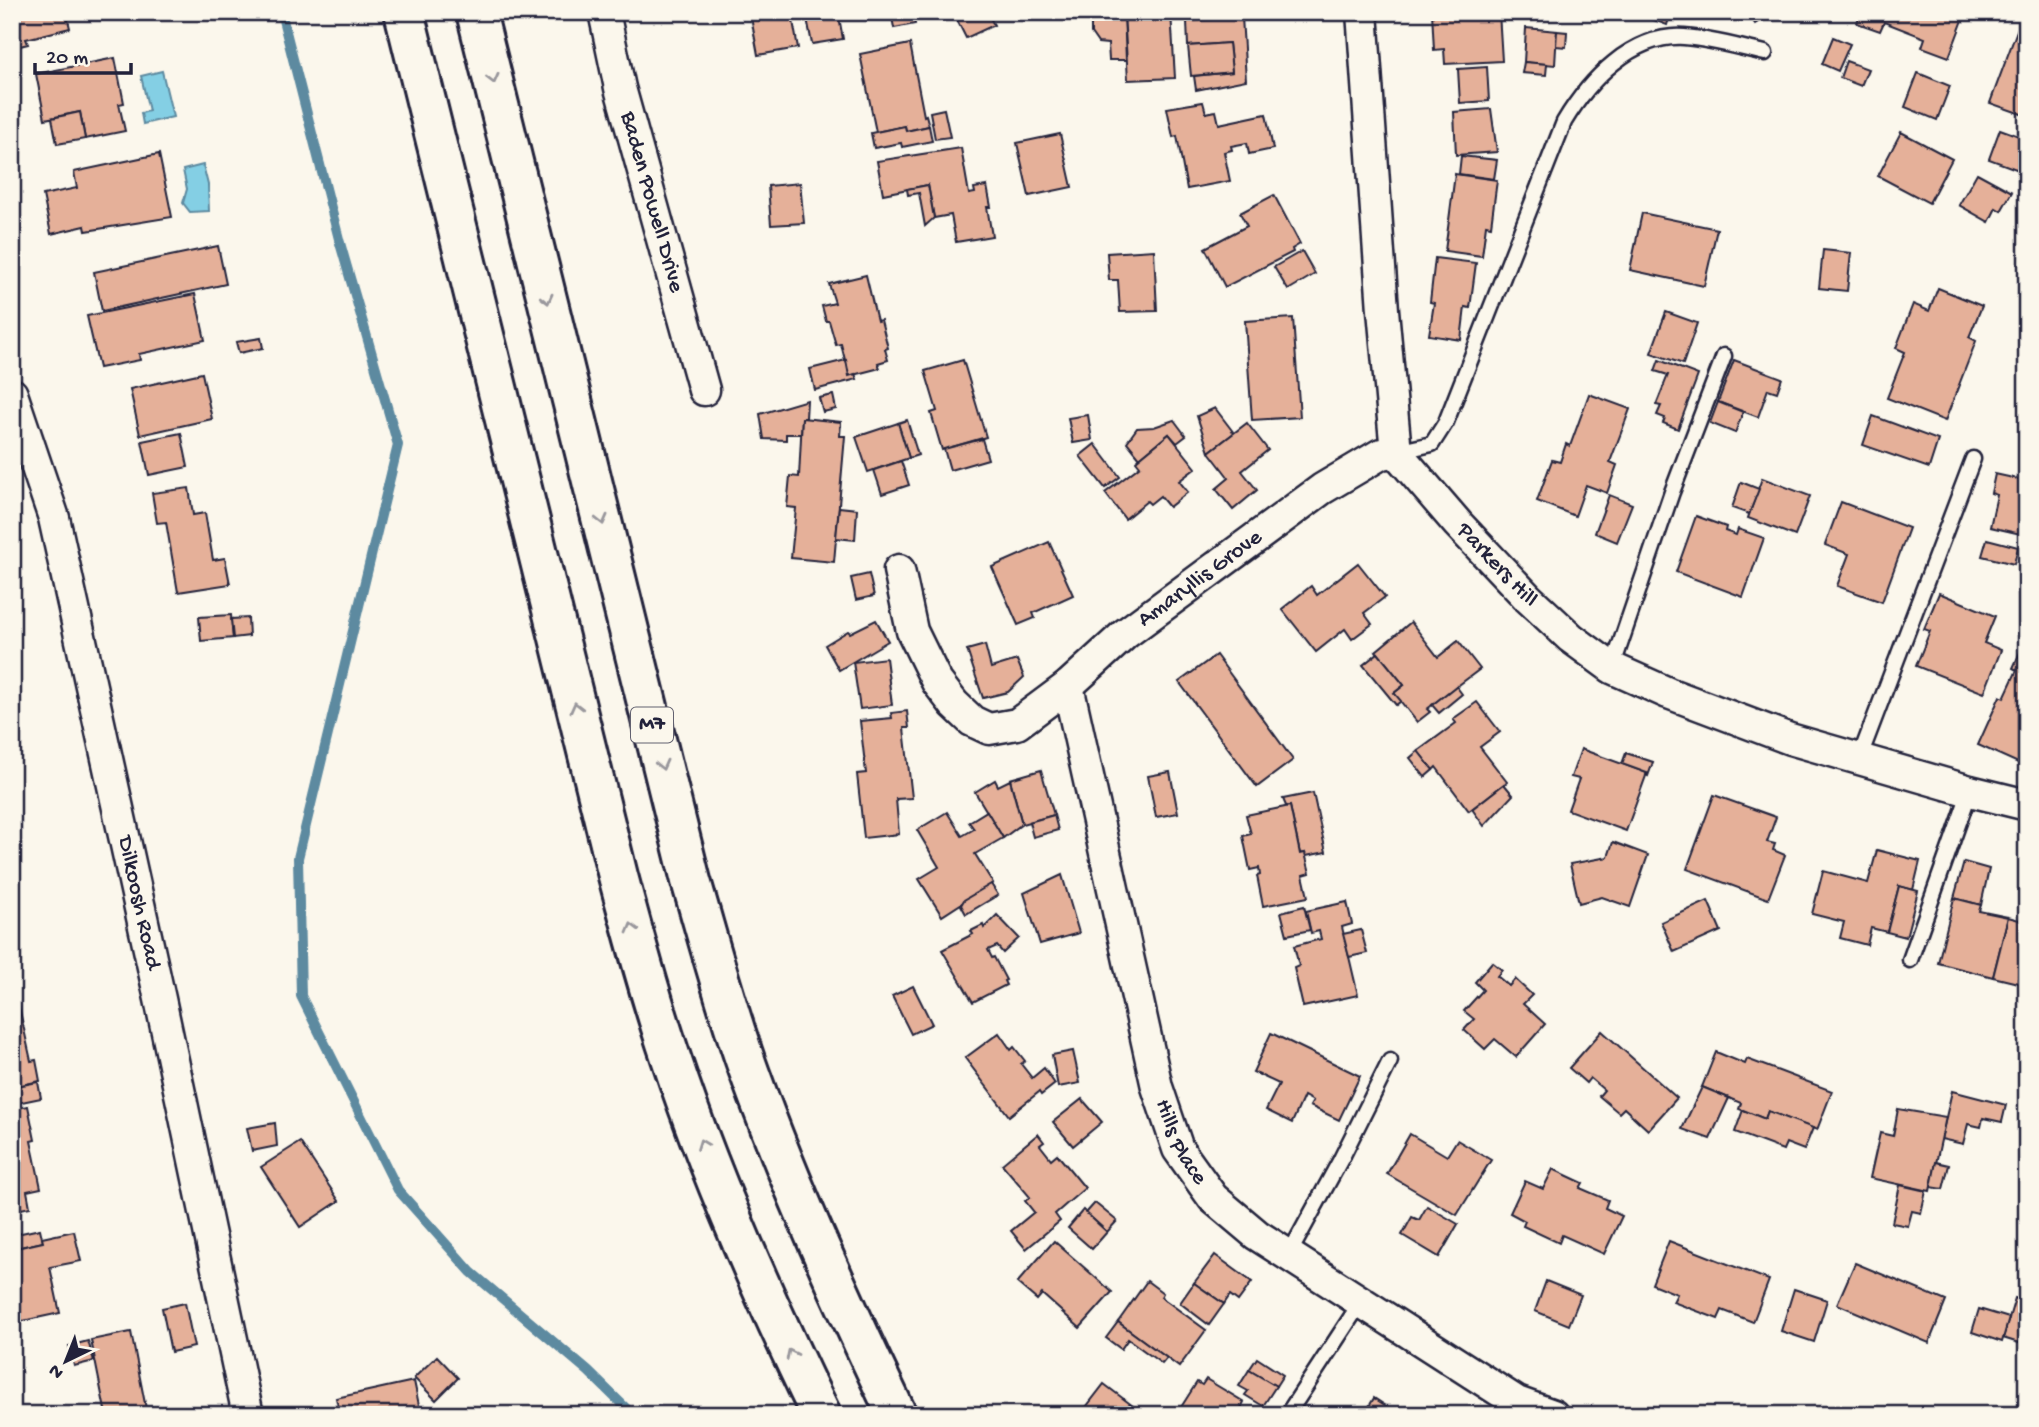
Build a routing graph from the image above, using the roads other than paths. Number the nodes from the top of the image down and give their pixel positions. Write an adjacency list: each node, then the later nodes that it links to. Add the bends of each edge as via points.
1 (404, 12): 23 (highway, one-way to 1, via 724,1200 647,981)
2 (476, 12): 24 (highway, M7, one-way to 24, via 713,956 784,1164)
3 (604, 12): 7 (street, Baden Powell Drive, via 620,88)
4 (1362, 12): 9 (street)
5 (1765, 53): 9 (lane, via 1719,42 1662,39 1637,46 1577,101 1564,121 1446,422 1432,444)
6 (1724, 356): 12 (lane)
7 (704, 390)
8 (12, 394): 22 (street, Dilkoosh Road, via 54,518)
9 (1396, 452): 12 (street, Parkers Hill, via 1528,598); 13 (street, Amaryllis Grove, via 1381,454 1322,489 1125,634)
10 (1973, 459): 14 (lane)
11 (899, 570): 13 (street, Amaryllis Grove, via 912,631 937,682 972,721 989,729 1017,724)
12 (1612, 667): 14 (street, Parkers Hill, via 1790,739)
13 (1068, 686): 19 (street, Hills Place, via 1157,1087 1178,1149 1213,1198)
14 (1859, 759): 15 (street, Parkers Hill)
15 (1970, 792): 16 (street, Parkers Hill); 17 (lane)
16 (2027, 805)
17 (1910, 960)
18 (1390, 1061): 19 (lane)
19 (1288, 1256): 20 (street, Hills Place)
20 (1361, 1302): 21 (street, Hills Place); 25 (lane)
21 (1515, 1408): 26 (street, Hills Place)
22 (248, 1415)
23 (821, 1415)
24 (897, 1415)
25 (1287, 1415)
26 (1553, 1415)

